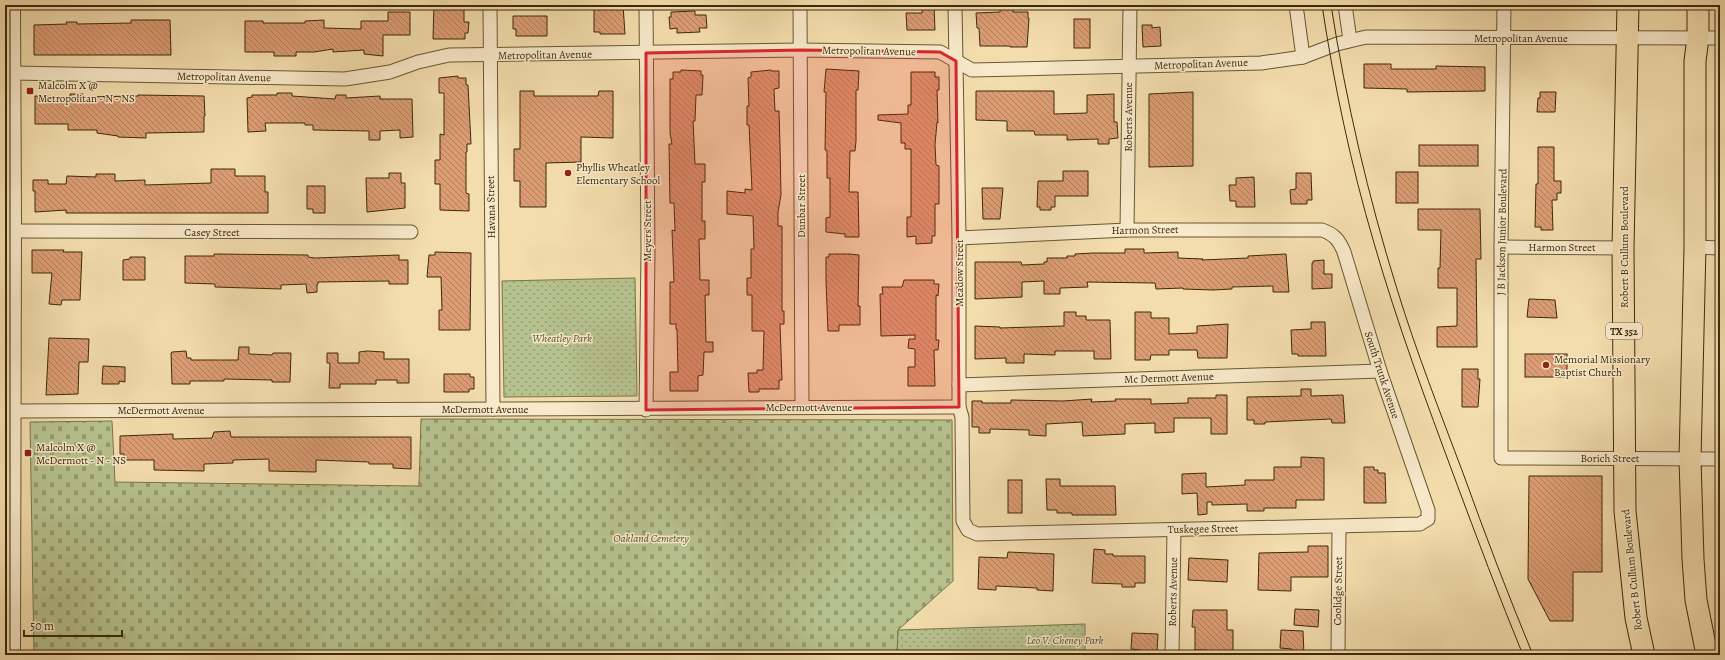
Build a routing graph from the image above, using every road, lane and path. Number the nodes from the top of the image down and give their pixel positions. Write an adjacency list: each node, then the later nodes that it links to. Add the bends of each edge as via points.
1 (12, 5): 23 (street)
2 (490, 5): 19 (street, Havana Street)
3 (646, 5): 18 (street, Meyers Street)
4 (800, 5): 17 (street, Dunbar Street)
5 (955, 5): 21 (street, Meadow Street)
6 (1130, 5): 22 (street, Roberts Avenue)
7 (1296, 5): 20 (street)
8 (1345, 5): 16 (street)
9 (1504, 5): 12 (street, J B Jackson Junior Boulevard)
10 (1628, 5): 13 (main road, Robert B Cullum Boulevard / TX 352)
11 (1698, 5): 14 (main road)
12 (1504, 38): 13 (street, Metropolitan Avenue); 16 (street, Metropolitan Avenue, via 1366,37); 30 (street, J B Jackson Junior Boulevard)
13 (1627, 38): 14 (street, Metropolitan Avenue); 32 (main road, Robert B Cullum Boulevard / TX 352)
14 (1698, 38): 15 (street, Metropolitan Avenue); 31 (main road, via 1695,61)
15 (1720, 38)
16 (1350, 40): 20 (street, Metropolitan Avenue)
17 (801, 50): 18 (street, Metropolitan Avenue); 21 (street, Metropolitan Avenue, via 940,52); 36 (street, Dunbar Street)
18 (646, 53): 19 (street, Metropolitan Avenue); 39 (street, Meyers Street)
19 (490, 55): 23 (street, Metropolitan Avenue, via 449,55 390,72 345,79); 38 (street, Havana Street)
20 (1303, 57): 22 (street, Metropolitan Avenue, via 1261,63)
21 (956, 60): 22 (street, Metropolitan Avenue, via 972,70); 29 (street, Meadow Street)
22 (1128, 66): 25 (street, Roberts Avenue)
23 (13, 73): 24 (street)
24 (9, 146): 26 (street)
25 (1127, 230): 28 (street, Harmon Street, via 1322,230); 29 (street, Harmon Street)
26 (13, 231): 27 (street, Casey Street); 40 (street)
27 (411, 232)
28 (1331, 233): 34 (street, South Trunk Avenue, via 1340,242 1344,252)
29 (959, 238): 35 (street, Meadow Street)
30 (1501, 247): 32 (street, Harmon Street); 41 (street, J B Jackson Junior Boulevard)
31 (1695, 247): 33 (street); 43 (main road)
32 (1623, 248): 42 (main road, Robert B Cullum Boulevard / TX 352)
33 (1720, 248)
34 (1380, 371): 35 (street, Mc Dermott Avenue); 46 (street, South Trunk Avenue, via 1428,510)
35 (959, 385): 37 (street, Meadow Street)
36 (802, 407): 37 (street, McDermott Avenue); 39 (street, McDermott Avenue)
37 (959, 407): 49 (street, Meadow Street, via 962,418 963,521 968,530)
38 (493, 409): 39 (street, McDermott Avenue); 40 (street, McDermott Avenue)
39 (646, 410)
40 (12, 411): 45 (street)
41 (1501, 458): 42 (street, Borich Street)
42 (1624, 458): 43 (street, Borich Street); 53 (main road, Robert B Cullum Boulevard / TX 352, via 1625,511 1631,578)
43 (1690, 459): 44 (street, Borich Street); 54 (main road, via 1696,600)
44 (1720, 459)
45 (9, 489): 50 (street)
46 (1428, 519): 47 (street, Tuskegee Street, via 1420,524)
47 (1339, 527): 48 (street, Tuskegee Street); 52 (street, Coolidge Street)
48 (1174, 530): 49 (street, Tuskegee Street); 51 (street, Roberts Avenue)
49 (977, 534)
50 (12, 655)
51 (1172, 655)
52 (1338, 655)
53 (1644, 655)
54 (1707, 655)

